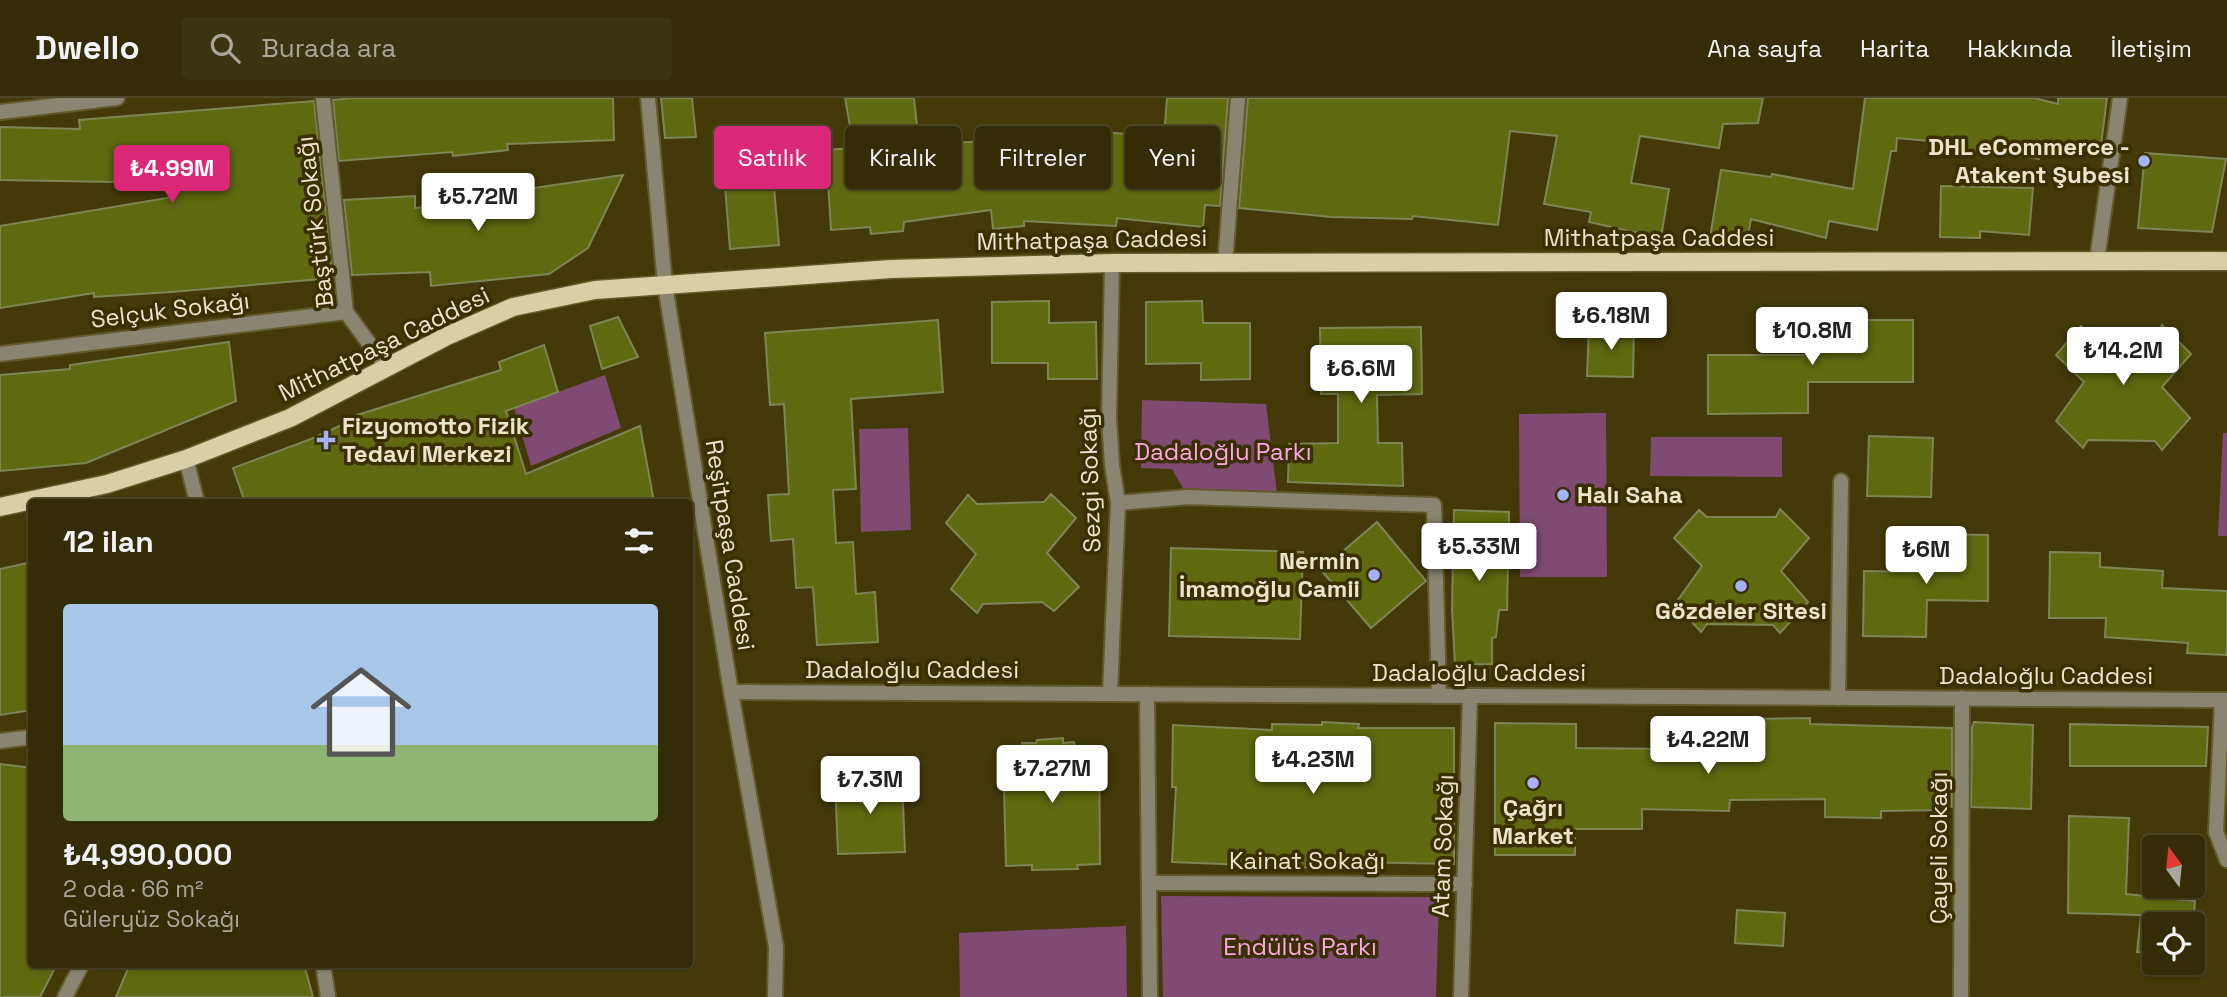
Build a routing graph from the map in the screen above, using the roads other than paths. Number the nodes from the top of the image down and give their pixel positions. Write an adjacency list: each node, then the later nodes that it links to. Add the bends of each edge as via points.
1 (117, 98): 6 (street)
2 (323, 98): 12 (street, Baştürk Sokağı)
3 (648, 98): 11 (street, Reşitpaşa Caddesi)
4 (1238, 98): 10 (street)
5 (2120, 98): 7 (street)
6 (0, 111)
7 (2098, 260): 8 (main road, Mithatpaşa Caddesi); 10 (main road, Mithatpaşa Caddesi)
8 (2227, 261)
9 (1112, 263): 10 (main road, Mithatpaşa Caddesi); 11 (main road, Mithatpaşa Caddesi, via 891,269); 20 (street, Sezgi Sokağı, via 1110,418)
10 (1225, 263)
11 (665, 285): 14 (main road, Mithatpaşa Caddesi, via 595,290 513,307); 22 (street, Reşitpaşa Caddesi)
12 (346, 312): 13 (street, Selçuk Sokağı); 14 (street, Baştürk Sokağı)
13 (0, 354)
14 (388, 369): 15 (main road, Mithatpaşa Caddesi, via 290,418)
15 (186, 459): 17 (main road, Mithatpaşa Caddesi, via 107,484); 18 (street)
16 (1841, 481): 27 (street)
17 (37, 499)
18 (196, 499)
19 (28, 501): 21 (main road, Mithatpaşa Caddesi)
20 (1118, 503): 23 (street, Sezgi Sokağı); 25 (street, via 1188,498 1434,505)
21 (0, 507)
22 (731, 692): 23 (street, Dadaloğlu Caddesi); 39 (street, Reşitpaşa Caddesi, via 776,947)
23 (1110, 694): 24 (street, Dadaloğlu Caddesi)
24 (1147, 694): 25 (street, Dadaloğlu Caddesi); 33 (street)
25 (1439, 695): 26 (street, Dadaloğlu Caddesi)
26 (1470, 696): 27 (street, Dadaloğlu Caddesi); 34 (street, Atam Sokağı)
27 (1838, 698): 28 (street, Dadaloğlu Caddesi)
28 (1962, 698): 29 (street, Dadaloğlu Caddesi); 42 (street, Çayeli Sokağı)
29 (2225, 700): 32 (street, via 2216,832)
30 (28, 738): 31 (street)
31 (0, 741)
32 (2227, 860)
33 (1150, 883): 34 (street, Kainat Sokağı); 40 (street)
34 (1465, 884): 41 (street, Atam Sokağı)
35 (80, 968): 37 (street)
36 (324, 968): 38 (street)
37 (65, 997)
38 (328, 997)
39 (775, 997)
40 (1150, 997)
41 (1461, 997)
42 (1961, 997)

